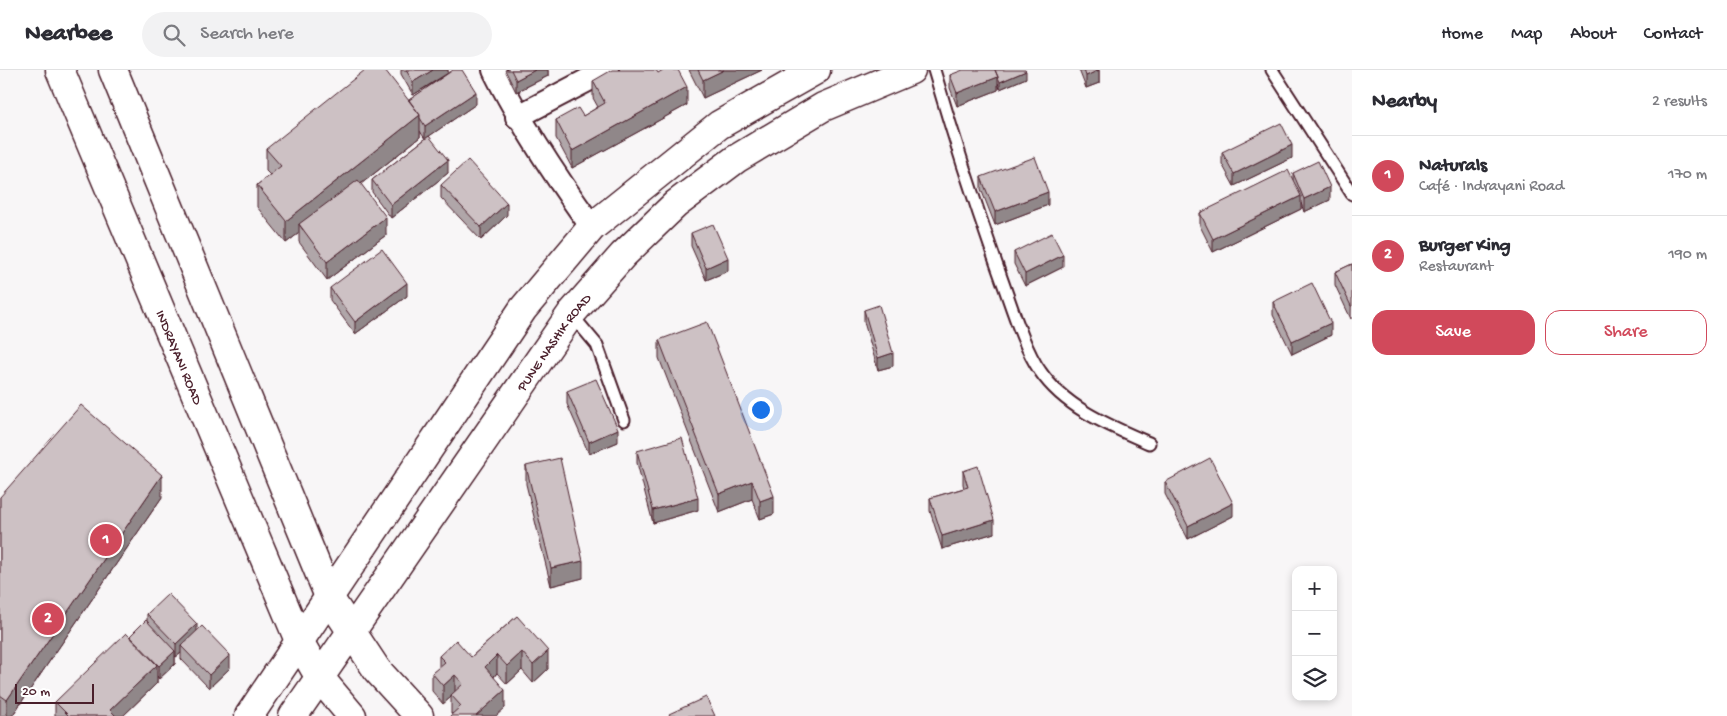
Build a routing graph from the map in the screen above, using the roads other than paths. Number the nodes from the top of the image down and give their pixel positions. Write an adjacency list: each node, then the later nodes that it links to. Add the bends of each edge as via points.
1 (60, 70): 17 (main road, INDRAYANI ROAD)
2 (113, 70): 15 (main road)
3 (494, 70): 9 (street)
4 (606, 70): 9 (street)
5 (816, 70): 11 (main road, via 720,125)
6 (911, 70): 12 (main road, PUNE NASHIK ROAD, via 823,107 736,159 676,204)
7 (934, 70): 14 (lane, via 971,195 1039,371 1063,396 1096,420)
8 (1272, 70): 10 (lane)
9 (517, 117): 11 (street)
10 (1352, 194)
11 (592, 227): 15 (main road, via 523,309)
12 (571, 314): 13 (lane, via 597,345); 16 (main road, PUNE NASHIK ROAD)
13 (624, 420)
14 (1149, 443)
15 (330, 599): 16 (main road); 17 (main road)
16 (352, 633): 18 (main road, PUNE NASHIK ROAD); 22 (main road, via 377,670)
17 (300, 643): 18 (main road, INDRAYANI ROAD); 19 (main road)
18 (320, 678): 20 (main road, PUNE NASHIK ROAD); 21 (main road, INDRAYANI ROAD)
19 (249, 716)
20 (293, 716)
21 (352, 716)
22 (419, 716)

